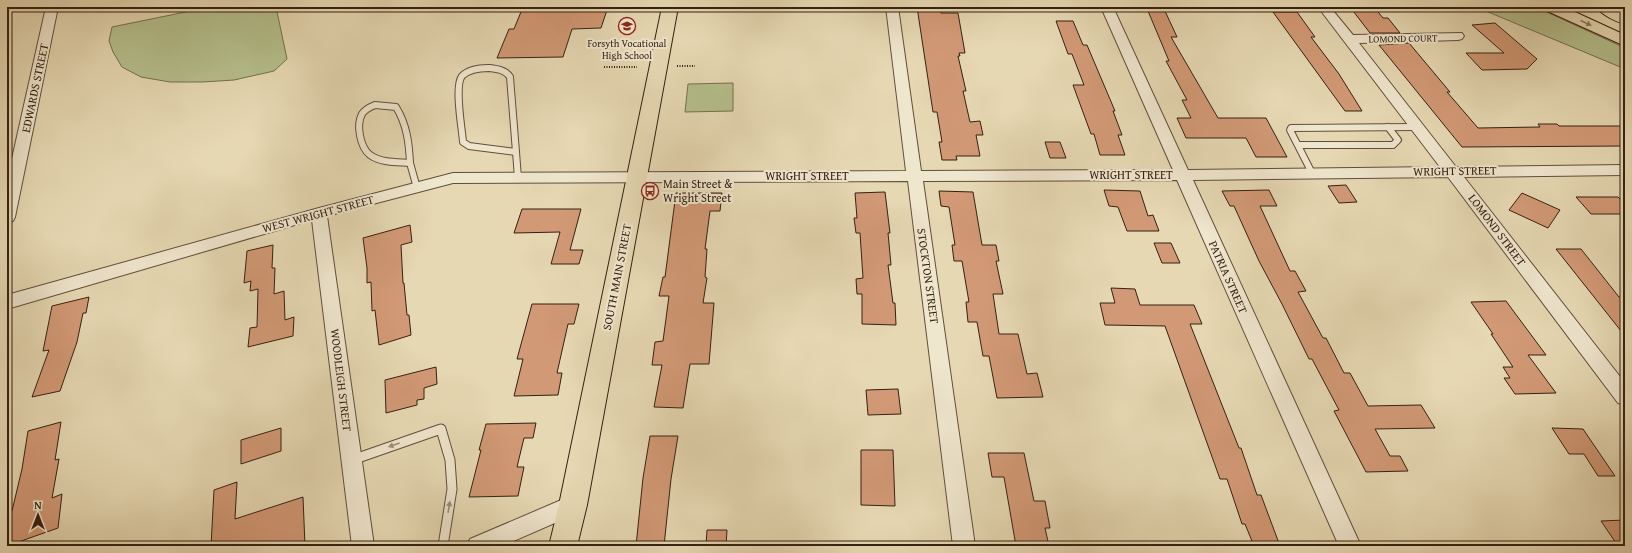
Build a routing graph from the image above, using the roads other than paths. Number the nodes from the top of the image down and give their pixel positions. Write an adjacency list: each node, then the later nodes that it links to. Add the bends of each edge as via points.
1 (52, 7): 26 (street, EDWARDS STREET)
2 (670, 7): 22 (main road, SOUTH MAIN STREET)
3 (892, 7): 21 (street, STOCKTON STREET)
4 (1107, 7): 20 (street, PATRIA STREET)
5 (1324, 7): 10 (street, LOMOND STREET)
6 (1551, 7): 11 (main road, one-way to 11)
7 (1604, 7): 8 (main road)
8 (1625, 19)
9 (1458, 36): 10 (street, LOMOND COURT)
10 (1349, 39): 13 (street, LOMOND STREET)
11 (1625, 40)
12 (1388, 127): 13 (lane); 14 (lane, via 1291,128); 14 (lane, via 1398,140 1393,145)
13 (1417, 127): 18 (street, LOMOND STREET)
14 (1299, 145): 19 (lane)
15 (516, 152): 15 (lane, via 508,73 483,68 467,72 459,85 463,142 469,146); 23 (lane)
16 (410, 163): 16 (lane, via 409,138 403,116 396,107 383,105 367,108 361,115 360,133 363,147 368,154 385,161); 24 (lane)
17 (1625, 170): 18 (street, WRIGHT STREET)
18 (1452, 171): 19 (street, WRIGHT STREET); 28 (street, LOMOND STREET)
19 (1312, 173): 20 (street, WRIGHT STREET)
20 (1181, 175): 21 (street, WRIGHT STREET); 36 (street, PATRIA STREET)
21 (915, 176): 22 (street, WRIGHT STREET); 35 (street, STOCKTON STREET)
22 (637, 177): 23 (street, WEST WRIGHT STREET); 30 (main road, SOUTH MAIN STREET)
23 (518, 178): 24 (street, WEST WRIGHT STREET, via 453,178)
24 (417, 188): 25 (street, WEST WRIGHT STREET)
25 (319, 213): 27 (street, WEST WRIGHT STREET); 29 (street, WOODLEIGH STREET)
26 (7, 217)
27 (7, 302)
28 (1625, 397)
29 (351, 460): 31 (street, WOODLEIGH STREET); 32 (lane, one-way to 29, via 452,489 450,460 441,429)
30 (573, 505): 33 (street); 34 (main road, SOUTH MAIN STREET)
31 (363, 546)
32 (443, 546)
33 (478, 546)
34 (563, 546)
35 (964, 546)
36 (1350, 546)

